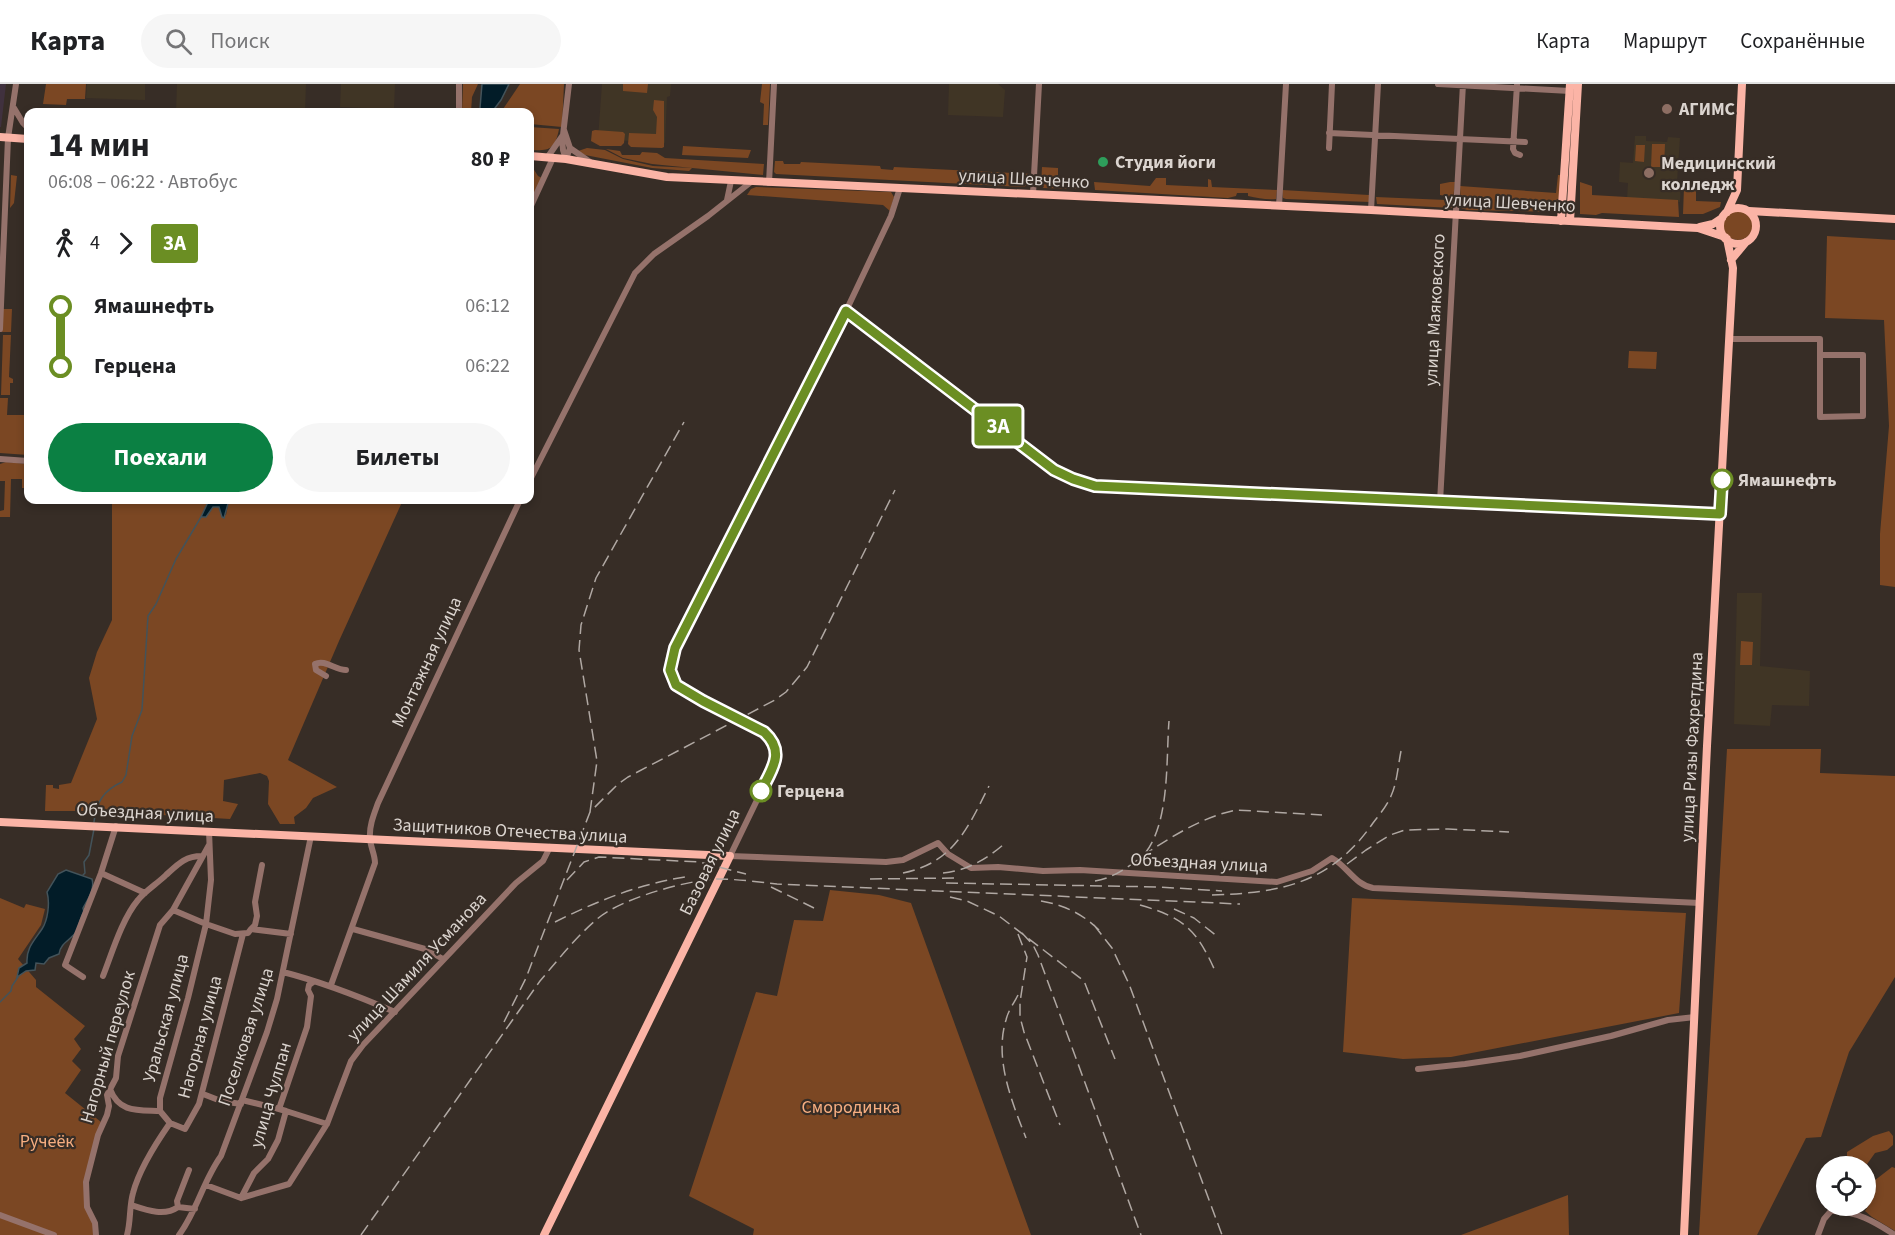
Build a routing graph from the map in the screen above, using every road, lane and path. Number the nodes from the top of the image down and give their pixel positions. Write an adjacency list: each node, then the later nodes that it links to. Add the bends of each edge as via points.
1 (16, 84): 15 (street)
2 (459, 84): 16 (street)
3 (569, 84): 18 (street)
4 (774, 84): 37 (street)
5 (1039, 84): 41 (street)
6 (1286, 84): 44 (street)
7 (1332, 84): 20 (street)
8 (1378, 84): 21 (street)
9 (1438, 84): 12 (street)
10 (1578, 84): 19 (main road)
11 (1742, 84): 39 (main road)
12 (1463, 85): 13 (street); 25 (street, улица Маяковского)
13 (1516, 86): 14 (street); 26 (street)
14 (1570, 87): 19 (main road)
15 (13, 107): 17 (street); 22 (street)
16 (459, 108)
17 (24, 124)
18 (564, 130): 24 (street); 28 (street)
19 (1572, 130): 51 (main road)
20 (1329, 133): 21 (street); 29 (street)
21 (1376, 135): 25 (street); 45 (street)
22 (4, 138): 23 (main road); 40 (street)
23 (24, 139)
24 (562, 139): 32 (street, via 550,151); 33 (street)
25 (1460, 139): 26 (street); 48 (street, улица Маяковского)
26 (1513, 141): 27 (street); 30 (street, via 1513,152)
27 (1525, 142)
28 (570, 148): 33 (street); 34 (street)
29 (1329, 148)
30 (1520, 155)
31 (534, 156): 32 (main road, улица Шевченко)
32 (550, 158): 33 (main road, улица Шевченко); 42 (street)
33 (566, 159): 34 (main road, улица Шевченко)
34 (596, 165): 35 (main road, улица Шевченко, via 658,176)
35 (731, 181): 36 (main road, улица Шевченко); 43 (street)
36 (751, 182): 37 (main road, улица Шевченко); 43 (street)
37 (769, 183): 38 (main road, улица Шевченко)
38 (900, 188): 41 (main road, улица Шевченко); 58 (street, Базовая улица, via 891,216)
39 (1737, 190): 46 (main road); 49 (main road)
40 (3, 191): 57 (street)
41 (1033, 194): 44 (main road, улица Шевченко)
42 (534, 198)
43 (725, 203): 64 (street, via 654,254 635,273)
44 (1279, 206): 45 (main road, улица Шевченко)
45 (1371, 210): 48 (main road, улица Шевченко)
46 (1747, 210): 47 (main road); 49 (main road, via 1736,208); 53 (main road, via 1756,221)
47 (1772, 213): 50 (main road); 53 (main road, via 1763,218)
48 (1455, 215): 51 (main road, улица Шевченко); 65 (street, улица Маяковского)
49 (1725, 215): 52 (main road); 54 (main road, via 1721,228)
50 (1895, 219)
51 (1565, 221): 52 (main road, улица Шевченко)
52 (1698, 228): 54 (main road)
53 (1756, 230): 55 (main road)
54 (1726, 238): 55 (main road); 56 (main road, улица Ризы Фахретдина)
55 (1746, 242): 56 (main road)
56 (1731, 260): 60 (main road, улица Ризы Фахретдина)
57 (1, 309): 59 (street)
58 (846, 311): 65 (street, via 1054,470 1073,479 1095,486); 79 (street, Базовая улица, via 670,661 676,685 764,732 774,743 774,765)
59 (0, 329)
60 (1729, 339): 61 (street, via 1820,339); 67 (main road, улица Ризы Фахретдина)
61 (1820, 355): 61 (street, via 1863,355 1863,416 1820,417)
62 (0, 459): 63 (street)
63 (24, 461)
64 (534, 472)
65 (1440, 502): 67 (street)
66 (518, 504): 75 (street, Монтажная улица, via 391,772 375,812)
67 (1720, 514): 83 (main road, улица Ризы Фахретдина)
68 (346, 670): 69 (street, via 322,662 315,664 316,670)
69 (326, 676)
70 (0, 822): 71 (main road, Объездная улица)
71 (116, 826): 72 (main road, Объездная улица); 81 (street)
72 (209, 831): 73 (main road, Объездная улица); 76 (street, Уральская улица)
73 (288, 835): 74 (main road, Защитников Отечества улица)
74 (311, 836): 75 (main road, Защитников Отечества улица); 89 (street, Поселковая улица)
75 (370, 839): 77 (main road, Защитников Отечества улица); 87 (street, via 375,863)
76 (209, 845): 78 (street, Нагорный переулок); 85 (street, Уральская улица, via 211,880)
77 (550, 847): 79 (main road, Защитников Отечества улица); 90 (street, улица Шамиля Усманова, via 543,861 516,883)
78 (202, 856): 82 (street, via 190,856); 84 (street, Нагорный переулок)
79 (730, 856): 83 (street, Объездная улица, via 886,862 903,860 938,843 971,868 1277,882 1312,871 1332,858 1364,886 1373,888); 118 (main road, Базовая улица)
80 (262, 865): 86 (street, via 255,902 257,916)
81 (101, 873): 82 (street); 92 (street, via 65,965)
82 (145, 893): 93 (street, via 122,929)
83 (1700, 903): 97 (main road, улица Ризы Фахретдина)
84 (173, 910): 85 (street); 99 (street, Нагорный переулок, via 160,925)
85 (206, 924): 88 (street); 103 (street, Уральская улица, via 160,1098)
86 (251, 929): 88 (street); 89 (street)
87 (353, 929): 90 (street, via 425,949); 95 (street)
88 (243, 934): 100 (street, Нагорная улица)
89 (291, 934): 91 (street, Поселковая улица)
90 (444, 959): 96 (street, улица Шамиля Усманова)
91 (283, 972): 94 (street); 101 (street, Поселковая улица)
92 (83, 976)
93 (103, 976)
94 (313, 982): 95 (street); 102 (street, улица Чулпан, via 308,990 311,996 307,1027)
95 (331, 985): 96 (street)
96 (395, 1012): 106 (street, улица Шамиля Усманова, via 351,1061)
97 (1695, 1017): 98 (street, via 1520,1056); 119 (main road, улица Ризы Фахретдина)
98 (1418, 1069)
99 (110, 1089): 103 (street, via 121,1105); 115 (street, Нагорный переулок, via 108,1115 98,1135 86,1182 87,1207)
100 (202, 1094): 101 (street, via 221,1101); 105 (street, Нагорная улица, via 185,1129)
101 (242, 1102): 102 (street); 108 (street, Поселковая улица)
102 (279, 1109): 104 (street, улица Чулпан)
103 (160, 1111): 105 (street, Уральская улица)
104 (286, 1111): 106 (street); 109 (street, улица Чулпан, via 278,1140)
105 (170, 1123): 110 (street, via 142,1168)
106 (327, 1124): 109 (street, улица Шамиля Усманова, via 289,1184)
107 (189, 1170): 111 (street)
108 (206, 1185): 109 (street); 112 (street, Поселковая улица)
109 (241, 1198)
110 (131, 1204): 111 (street, via 158,1212 171,1212); 116 (street)
111 (178, 1207): 112 (street)
112 (195, 1209): 117 (street, Поселковая улица)
113 (0, 1215): 114 (street)
114 (54, 1235)
115 (96, 1235)
116 (127, 1235)
117 (178, 1235)
118 (544, 1235)
119 (1684, 1235)
120 (1818, 1235): 121 (street, via 1824,1219 1831,1211 1838,1211 1861,1216)
121 (1895, 1235)

